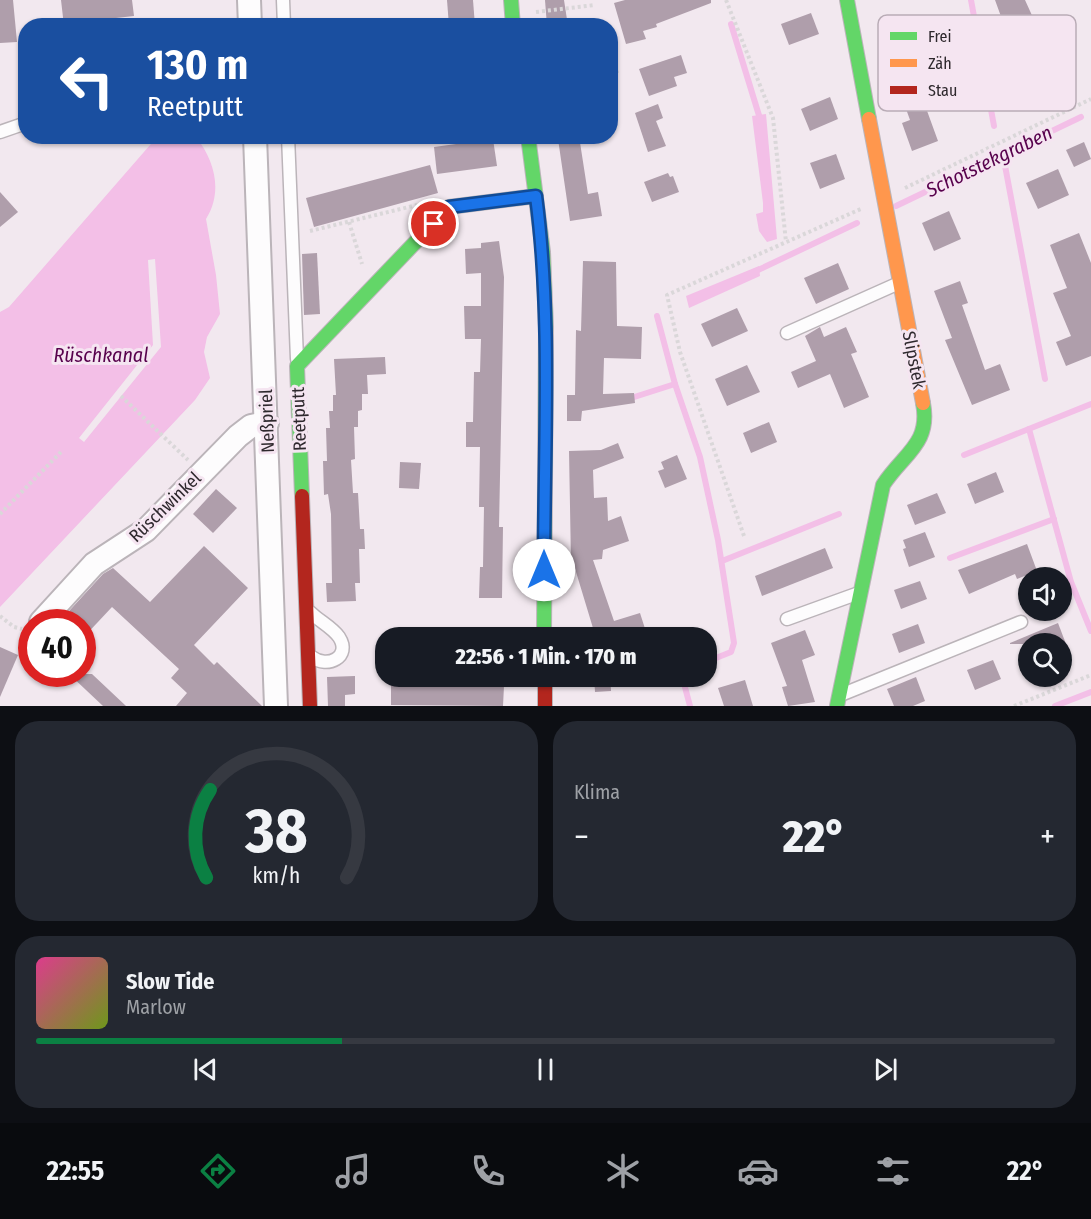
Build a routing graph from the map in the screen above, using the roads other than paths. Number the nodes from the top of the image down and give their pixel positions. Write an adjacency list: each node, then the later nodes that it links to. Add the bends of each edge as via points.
1 (249, 0): 5 (street)
2 (284, 0): 6 (lane)
3 (511, 0): 7 (street)
4 (847, 0): 14 (street, Slipstek)
5 (250, 18)
6 (284, 18)
7 (512, 18)
8 (18, 126): 9 (lane)
9 (0, 132)
10 (255, 144): 17 (street, Neßpriel)
11 (288, 144): 16 (lane)
12 (529, 144): 13 (street)
13 (536, 196): 16 (street, Reetputt, via 449,207); 23 (street, via 546,327)
14 (899, 283): 15 (lane); 18 (street, Slipstek, via 925,415 922,438 883,485)
15 (787, 333)
16 (297, 366): 19 (street, Reetputt)
17 (267, 423): 20 (street, Rüschwinkel, via 251,426 238,436 146,530 94,564); 27 (street, Neßpriel)
18 (860, 593): 21 (lane); 26 (street, Slipstek)
19 (307, 608): 24 (street, Reetputt); 24 (lane, via 336,634 342,645 341,654 334,661 320,662)
20 (53, 609)
21 (788, 619)
22 (1021, 622): 26 (lane)
23 (544, 627)
24 (308, 654): 28 (street, Reetputt)
25 (545, 687): 29 (street)
26 (838, 701)
27 (276, 706)
28 (310, 706)
29 (545, 706)

